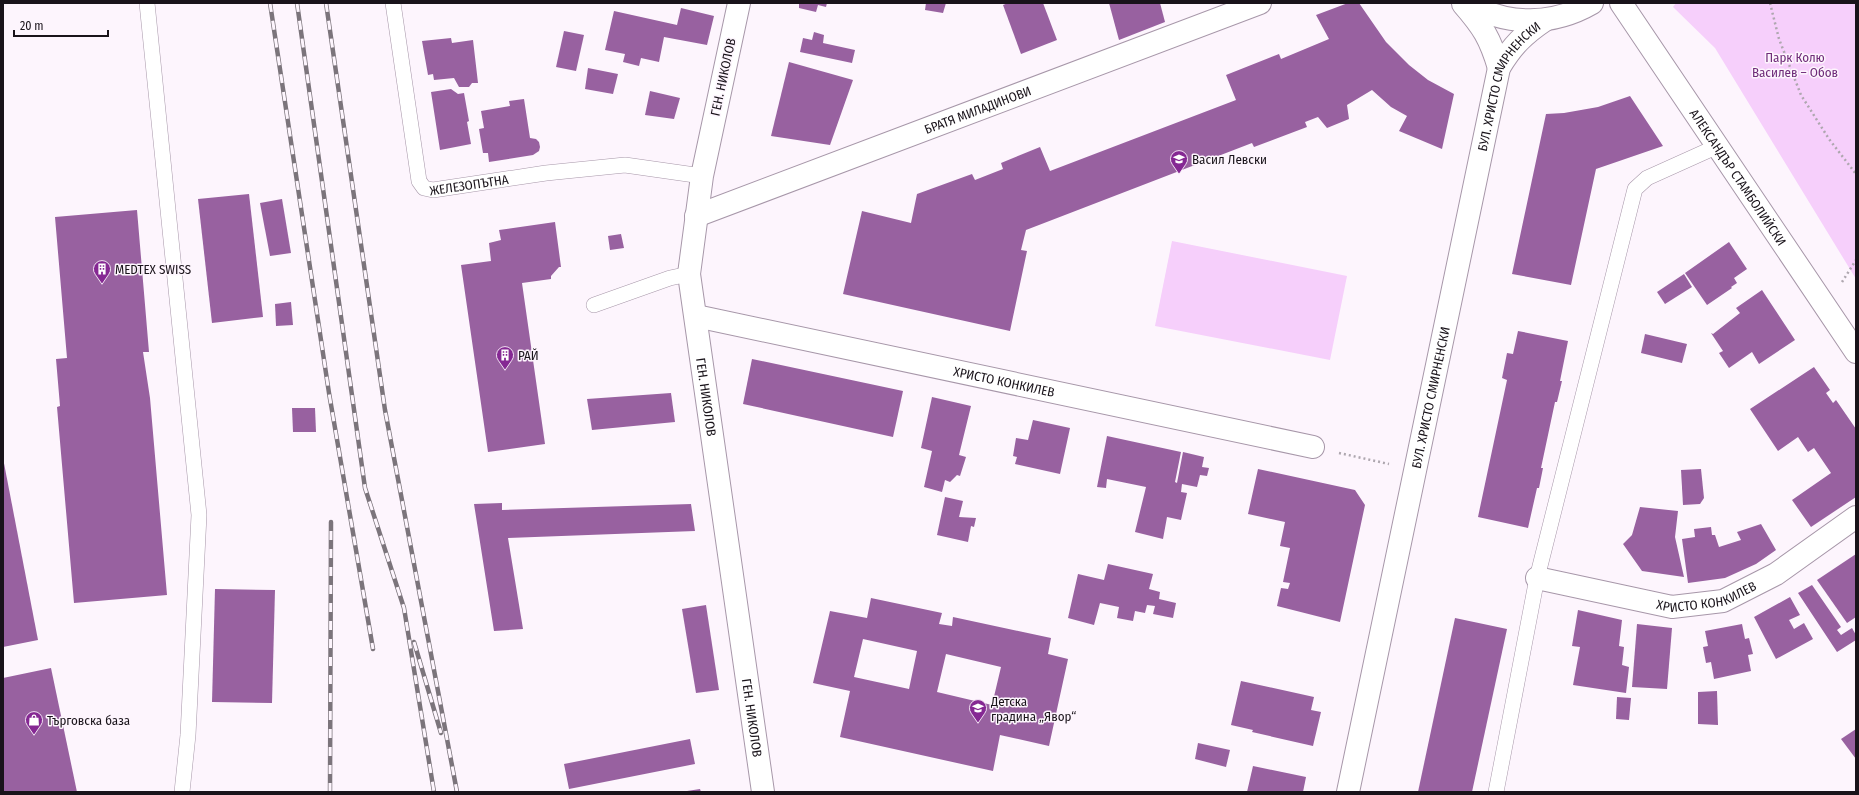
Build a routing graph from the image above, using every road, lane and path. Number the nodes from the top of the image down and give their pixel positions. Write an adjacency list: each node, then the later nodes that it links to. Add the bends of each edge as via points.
1 (147, 3): 25 (lane, via 199,515 188,735)
2 (393, 3): 15 (lane, ЖЕЛЕЗОПЪТНА, via 418,181 424,188 433,190 546,173 625,165)
3 (739, 3): 15 (street, ГЕН. НИКОЛОВ)
4 (1260, 3): 10 (street, БРАТЯ МИЛАДИНОВИ)
5 (1462, 3): 12 (street, via 1492,43)
6 (1469, 3): 11 (street, via 1493,15 1510,19)
7 (1592, 3): 11 (street, via 1563,17)
8 (1621, 3): 13 (street, АЛЕКСАНДЪР СТАМБОЛИЙСКИ)
9 (1770, 3): 14 (path, via 1779,39 1801,95)
10 (1230, 8): 16 (street, БРАТЯ МИЛАДИНОВИ)
11 (1545, 20): 12 (street, БУЛ. ХРИСТО СМИРНЕНСКИ, via 1525,33)
12 (1499, 68): 22 (street, БУЛ. ХРИСТО СМИРНЕНСКИ)
13 (1718, 146): 20 (street, АЛЕКСАНДЪР СТАМБОЛИЙСКИ); 24 (lane, via 1646,178 1635,189)
14 (1856, 174)
15 (702, 176): 16 (street, ГЕН. НИКОЛОВ)
16 (696, 216): 17 (street, ГЕН. НИКОЛОВ)
17 (689, 274): 18 (lane, via 670,278); 19 (street, ГЕН. НИКОЛОВ)
18 (594, 305)
19 (696, 316): 21 (street, ХРИСТО КОНКИЛЕВ); 26 (street, ГЕН. НИКОЛОВ)
20 (1856, 352)
21 (1313, 447): 22 (path)
22 (1414, 469): 27 (street, БУЛ. ХРИСТО СМИРНЕНСКИ)
23 (1856, 517): 24 (street, ХРИСТО КОНКИЛЕВ, via 1776,574 1723,601 1672,607)
24 (1537, 578): 28 (lane)
25 (182, 792)
26 (763, 792)
27 (1348, 792)
28 (1496, 792)

